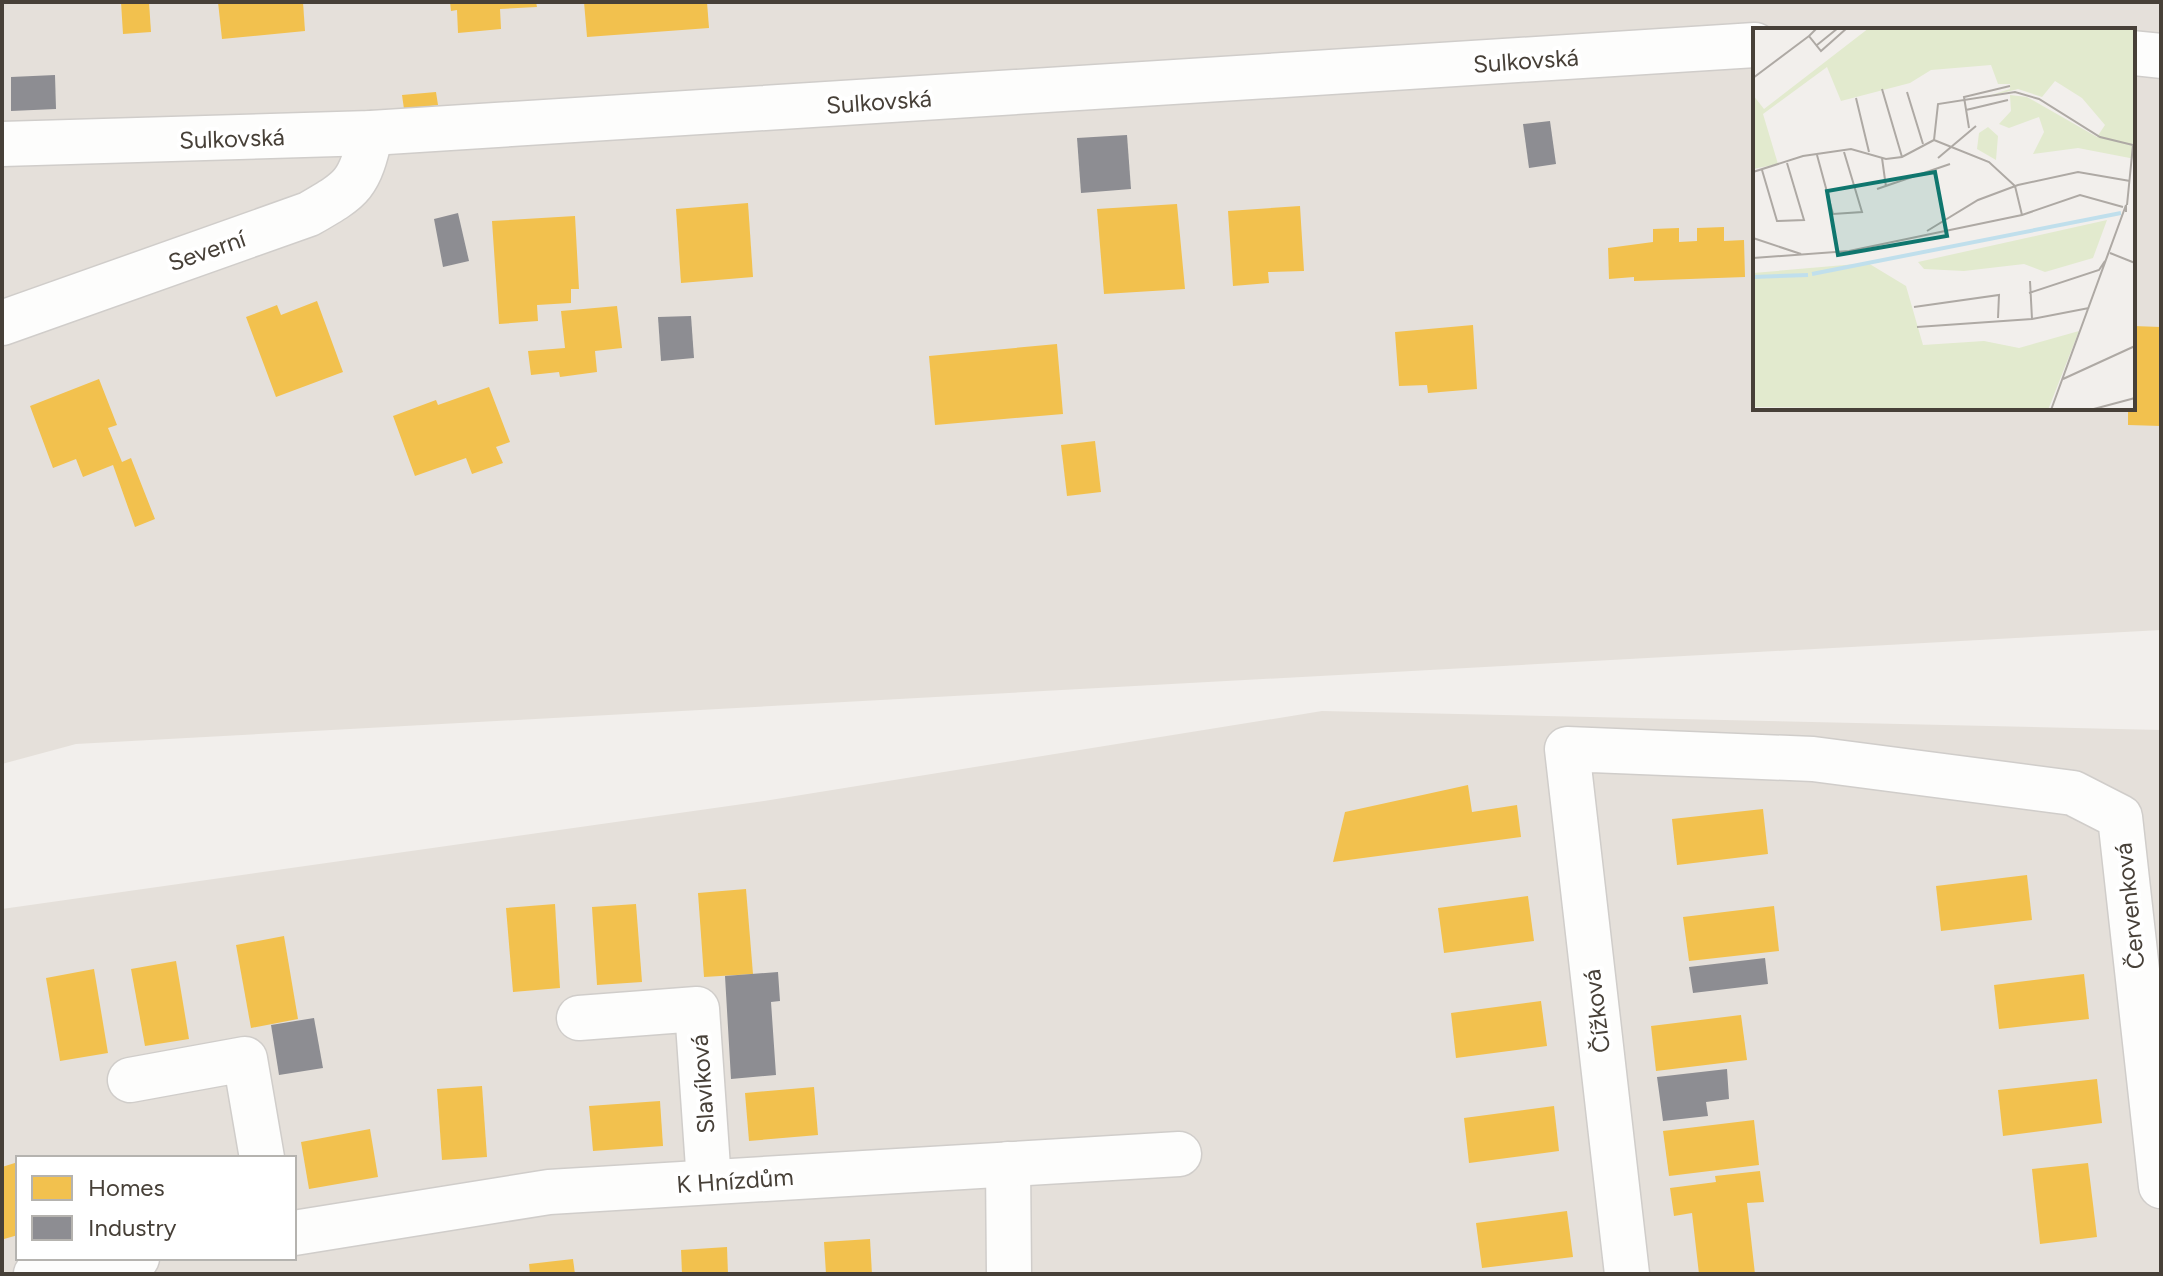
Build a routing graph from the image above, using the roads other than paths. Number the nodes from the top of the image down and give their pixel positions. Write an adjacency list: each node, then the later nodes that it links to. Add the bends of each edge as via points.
1 (1753, 45): 4 (street, Sulkovská)
2 (2135, 53): 3 (street)
3 (2161, 56)
4 (371, 133): 5 (street, Sulkovská); 6 (street, Severní, via 361,175 343,195 309,214)
5 (2, 144)
6 (2, 323)
7 (1567, 749): 14 (street, Červenková, via 1813,759 2073,793 2120,817); 19 (street, Čížková)
8 (579, 1018): 13 (street, Slavíková, via 697,1009)
9 (130, 1080): 11 (street, via 245,1059)
10 (1179, 1154): 12 (street, K Hnízdům)
11 (262, 1156)
12 (1008, 1164): 13 (street, K Hnízdům); 18 (street)
13 (709, 1182): 15 (street, K Hnízdům, via 549,1192)
14 (2161, 1186)
15 (296, 1233)
16 (124, 1260): 17 (street)
17 (36, 1274)
18 (1009, 1274)
19 (1627, 1274)

